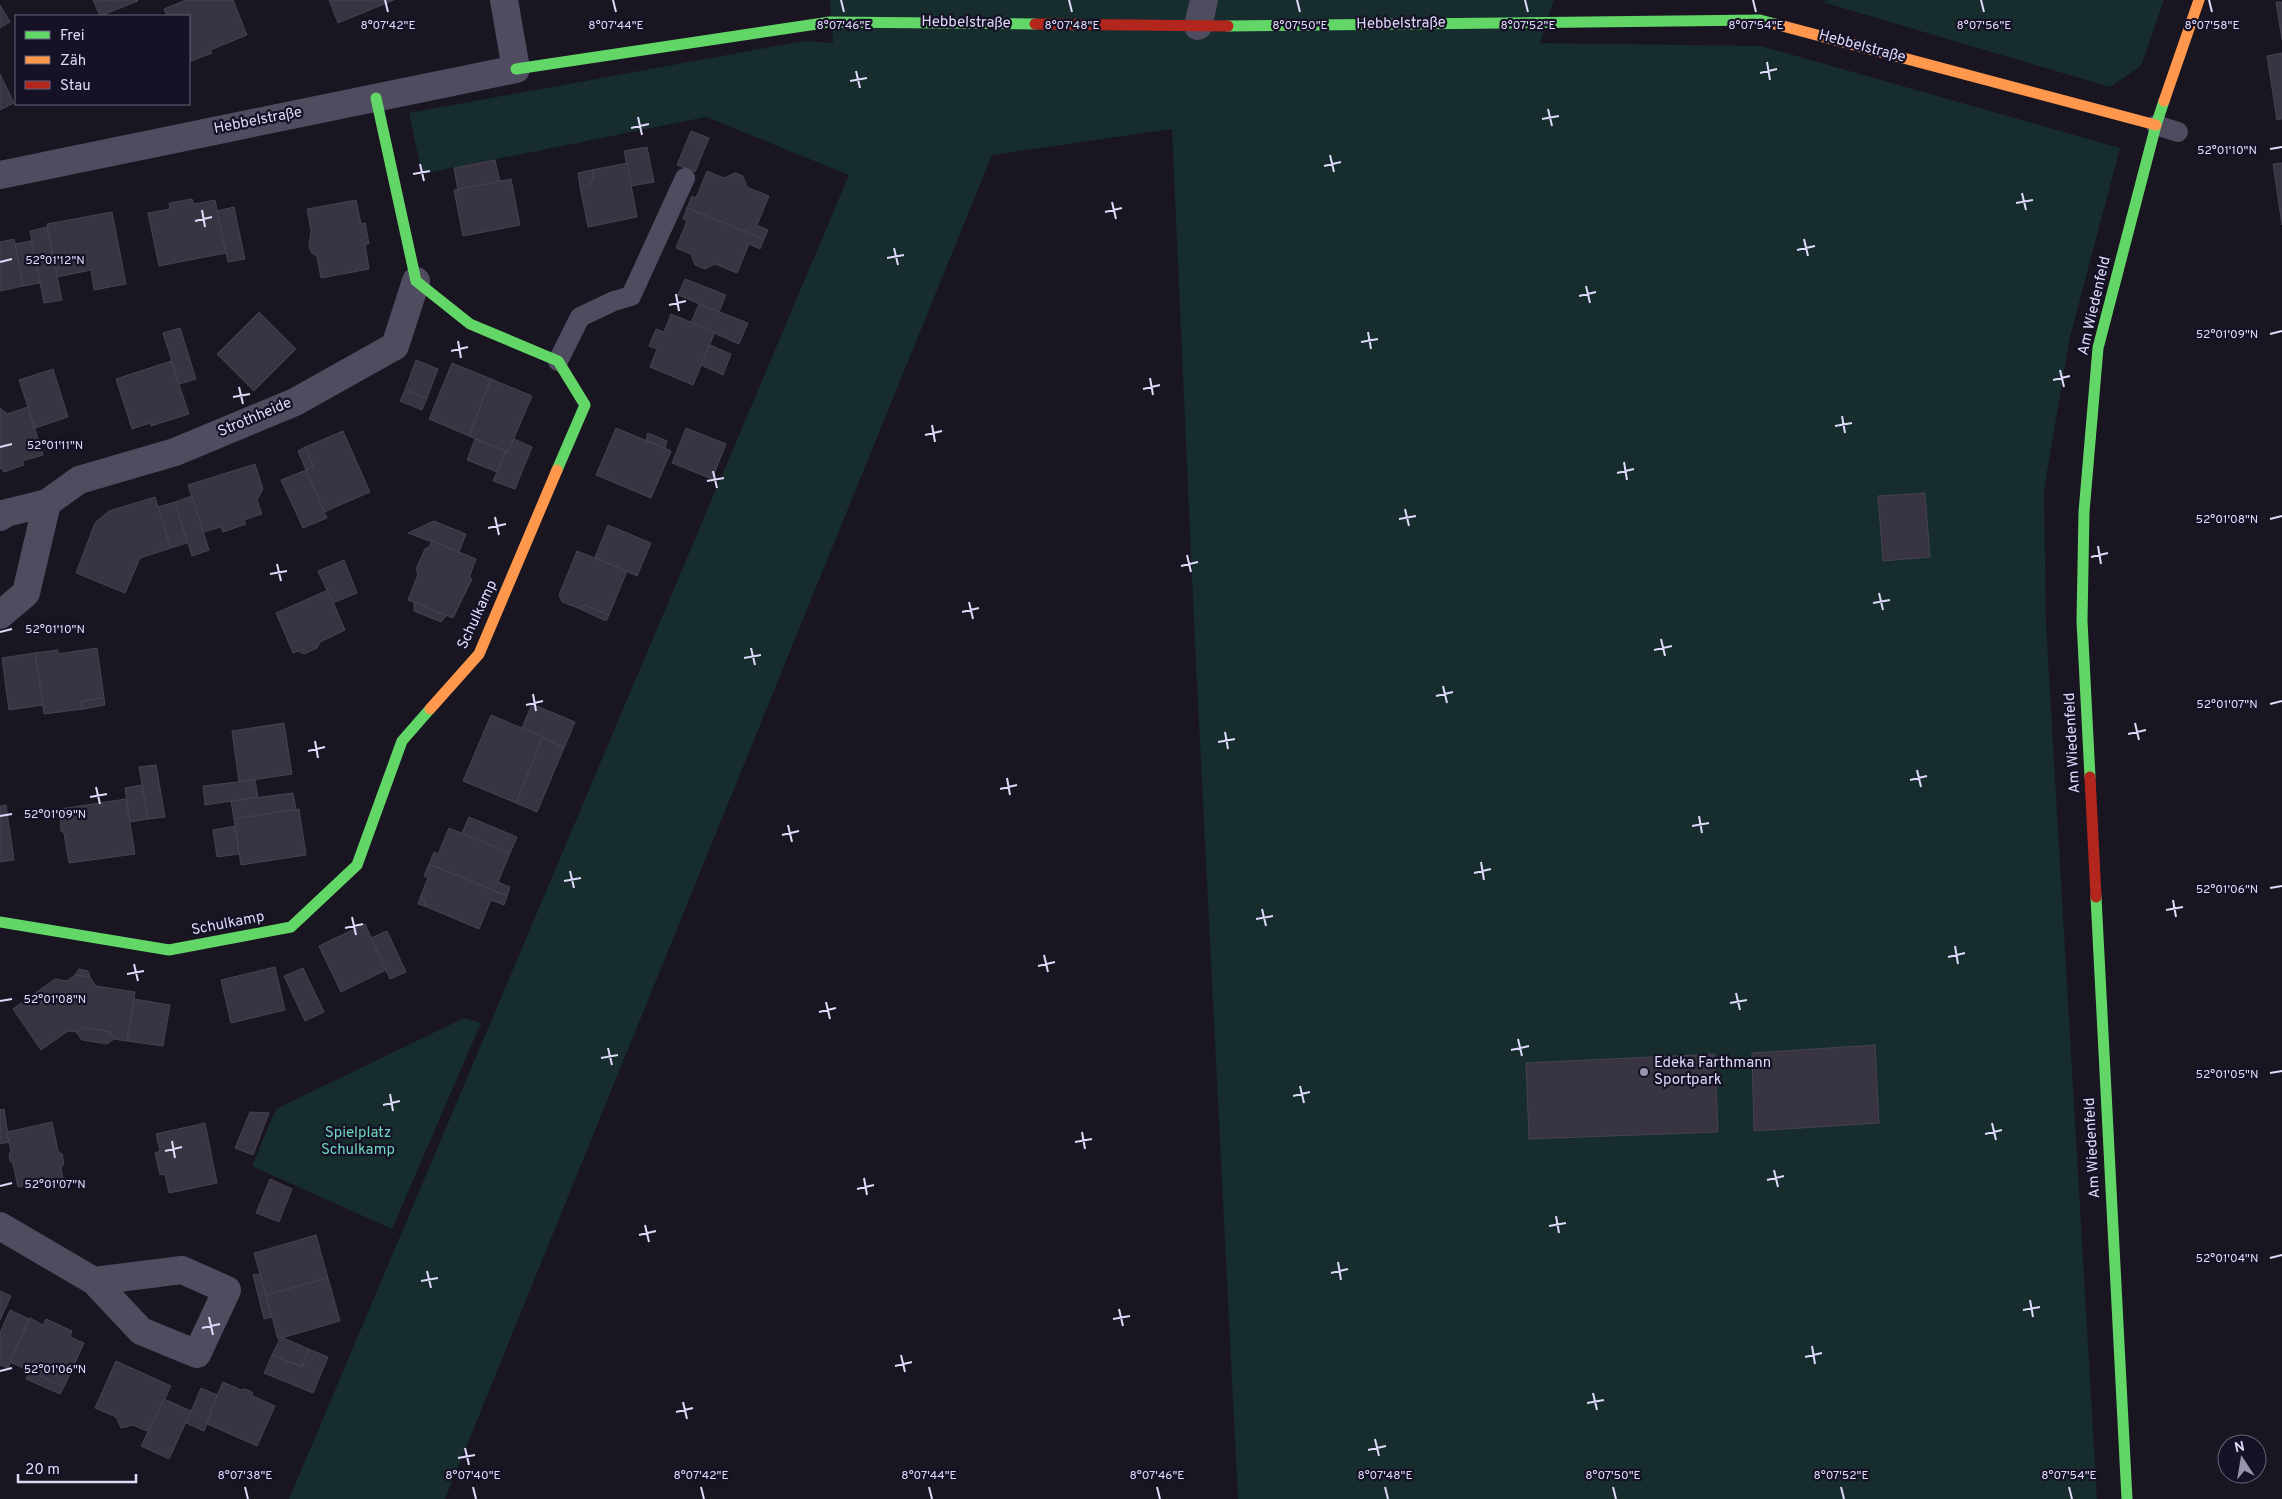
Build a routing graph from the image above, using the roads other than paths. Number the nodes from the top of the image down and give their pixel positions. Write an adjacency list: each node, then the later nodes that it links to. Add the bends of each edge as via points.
1 (504, 0): 5 (street)
2 (1204, 0): 4 (street)
3 (2199, 0): 7 (street, Am Wiedenfeld)
4 (1198, 26): 5 (street, Hebbelstraße, via 830,22); 7 (street, Hebbelstraße, via 1760,20)
5 (516, 69): 6 (street, Hebbelstraße)
6 (376, 98): 9 (street, Hebbelstraße); 11 (street)
7 (2156, 125): 8 (lane); 19 (street, Am Wiedenfeld, via 2098,348 2084,512 2082,621)
8 (2178, 132)
9 (0, 175)
10 (685, 178): 12 (lane, via 632,296 580,316)
11 (416, 281): 12 (street, via 470,324); 13 (street, Strothheide, via 395,346 295,402 175,452 78,480)
12 (558, 361): 16 (street, Schulkamp, via 585,405 479,654 402,741 357,865 291,927 169,950)
13 (47, 503): 14 (street, Strothheide); 15 (street, via 26,593)
14 (0, 517)
15 (0, 615)
16 (0, 922)
17 (0, 1226): 18 (street)
18 (94, 1281)
19 (2127, 1499)

